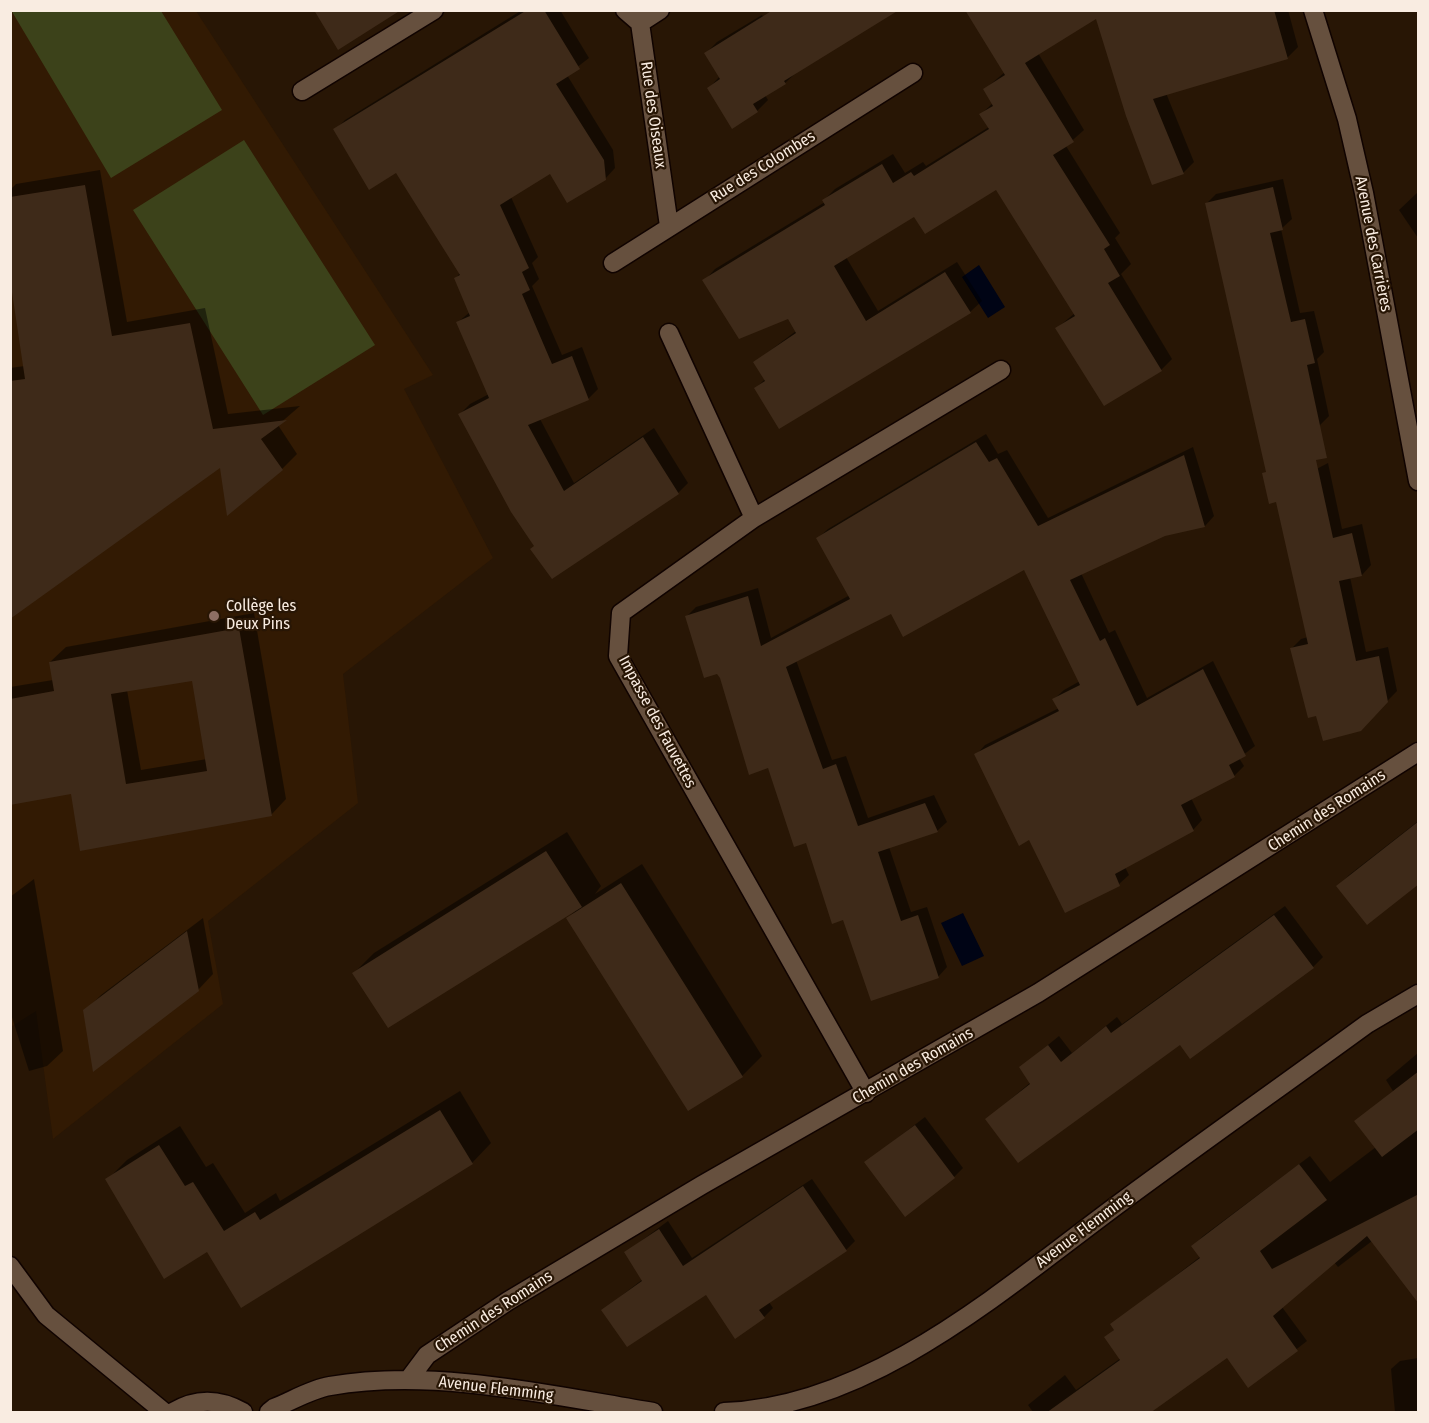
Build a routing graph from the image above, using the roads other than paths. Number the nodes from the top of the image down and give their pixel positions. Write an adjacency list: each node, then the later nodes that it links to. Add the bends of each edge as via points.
1 (434, 10): 7 (street)
2 (625, 10): 5 (street)
3 (660, 10): 5 (street)
4 (1313, 10): 12 (street, Avenue des Carrières, via 1347,118 1364,193)
5 (640, 23): 8 (street, Rue des Oiseaux)
6 (914, 73): 8 (street, Rue des Colombes)
7 (302, 91)
8 (669, 226): 9 (street, Rue des Colombes)
9 (614, 263)
10 (669, 333): 13 (street)
11 (1001, 370): 13 (street, Impasse des Fauvettes)
12 (1419, 481)
13 (754, 518): 16 (street, Impasse des Fauvettes, via 621,613 618,656)
14 (1419, 752): 16 (street, Chemin des Romains, via 1038,993)
15 (1419, 994): 24 (street, Avenue Flemming, via 1358,1031 902,1359 825,1391 755,1411)
16 (866, 1093): 18 (street, Chemin des Romains, via 508,1301 427,1355)
17 (10, 1266): 19 (street, via 46,1315)
18 (409, 1379): 22 (street, Avenue Flemming, via 328,1386); 23 (street, Avenue Flemming, via 534,1392)
19 (164, 1413)
20 (173, 1413): 21 (street, via 185,1405 204,1401 224,1403)
21 (243, 1413)
22 (269, 1413)
23 (653, 1413)
24 (724, 1413)

